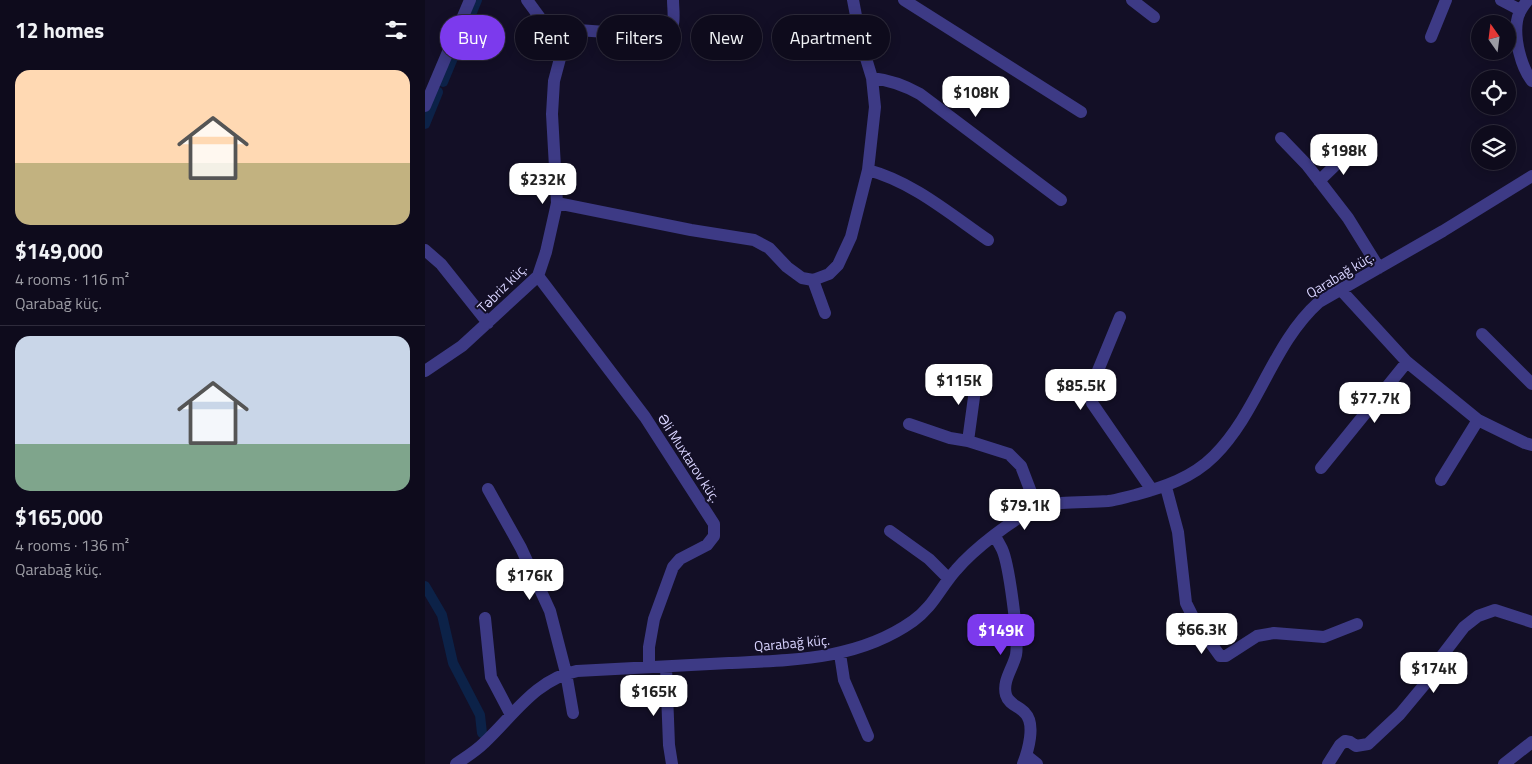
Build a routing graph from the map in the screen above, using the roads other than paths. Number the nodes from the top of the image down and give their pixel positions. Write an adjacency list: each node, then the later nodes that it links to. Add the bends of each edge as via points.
1 (470, 0): 17 (street)
2 (527, 0): 10 (street)
3 (673, 0): 12 (street, Təbriz küç., via 673,27 669,34)
4 (853, 0): 15 (street)
5 (904, 0): 18 (street)
6 (1132, 0): 11 (street)
7 (1446, 0): 13 (street)
8 (1501, 0): 9 (street)
9 (1524, 5): 16 (street, via 1517,21 1518,50)
10 (538, 15)
11 (1154, 17)
12 (587, 31)
13 (1431, 36)
14 (560, 60): 25 (street, Təbriz küç., via 554,81 552,114)
15 (872, 78): 21 (street, via 875,107); 24 (street, via 905,86 920,94)
16 (1532, 81)
17 (425, 106)
18 (1081, 112)
19 (1281, 138): 23 (street)
20 (1351, 150): 23 (street)
21 (867, 170): 26 (street, via 904,183); 30 (street, via 851,237 838,264 829,274)
22 (1532, 176): 28 (street, Qarabağ küç.)
23 (1319, 181): 28 (street, via 1348,218)
24 (1061, 200)
25 (557, 203): 29 (street, Təbriz küç.); 30 (street, via 754,240 769,248 802,278)
26 (988, 240)
27 (425, 250): 34 (street, via 441,264)
28 (1379, 268): 31 (street, Qarabağ küç.)
29 (538, 276): 34 (street, Təbriz küç.); 57 (street, Əli Muxtarov küç., via 645,417 714,524 714,536 707,545 680,559 673,567 655,620 649,647)
30 (813, 280): 32 (street)
31 (1340, 289): 36 (street); 46 (street, Qarabağ küç., via 1319,302 1293,330 1241,423 1214,457 1193,473)
32 (825, 313)
33 (1120, 317): 48 (street, via 1090,396)
34 (487, 323): 37 (street, Təbriz küç., via 462,346)
35 (1482, 334): 39 (street)
36 (1407, 362): 40 (street); 44 (street)
37 (425, 371)
38 (977, 376): 42 (street)
39 (1532, 384)
40 (1478, 420): 43 (street); 45 (street)
41 (909, 424): 42 (street)
42 (968, 441): 49 (street, via 1009,454 1021,466)
43 (1532, 445)
44 (1321, 468)
45 (1441, 480)
46 (1167, 486): 48 (street, Qarabağ küç.); 55 (street, via 1178,532 1186,603 1220,656 1226,656 1257,636 1274,633 1324,637)
47 (488, 488): 59 (street, via 550,611)
48 (1152, 490): 49 (street, Qarabağ küç., via 1111,500)
49 (1037, 508): 51 (street, Qarabağ küç.)
50 (890, 531): 52 (street, via 929,559)
51 (995, 536): 52 (street, Qarabağ küç., via 973,553); 64 (street, via 1003,550 1016,635 1016,654 1005,686 1006,696 1030,720)
52 (949, 579): 56 (street, Qarabağ küç., via 929,608 912,622 882,639)
53 (485, 618): 61 (street, via 491,677)
54 (1532, 622): 67 (street, via 1495,610 1478,616 1464,626 1425,684 1400,714 1368,744 1356,746 1345,741)
55 (1357, 624)
56 (840, 654): 58 (street, Qarabağ küç., via 810,659); 62 (street, via 844,680)
57 (649, 667): 58 (street, Qarabağ küç.); 59 (street, Qarabağ küç.)
58 (667, 667): 66 (street)
59 (566, 673): 60 (street); 61 (street, Qarabağ küç., via 537,689)
60 (573, 713)
61 (511, 715): 65 (street, Qarabağ küç., via 483,745)
62 (868, 736)
63 (1532, 742): 68 (street)
64 (1029, 761)
65 (457, 764)
66 (672, 764)
67 (1328, 764)
68 (1505, 764)

